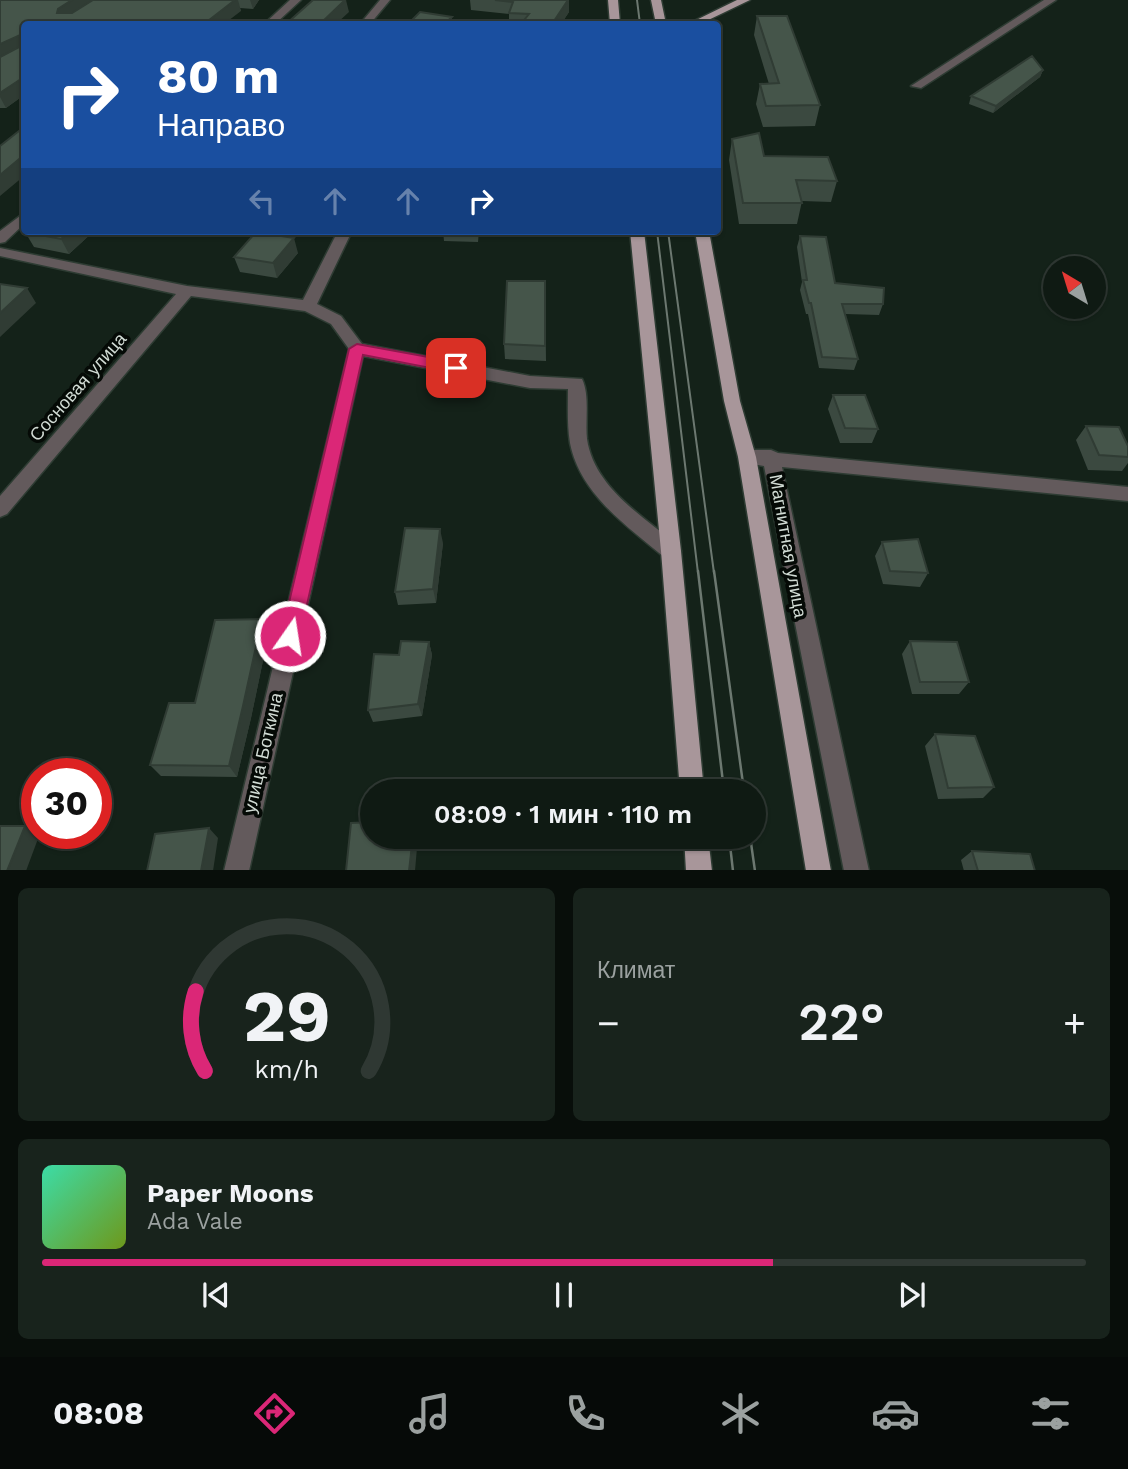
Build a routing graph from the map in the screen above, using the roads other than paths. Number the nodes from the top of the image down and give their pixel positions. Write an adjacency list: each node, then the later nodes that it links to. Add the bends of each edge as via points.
1 (296, 0): 7 (street)
2 (385, 0): 8 (street)
3 (613, 0): 9 (main road)
4 (656, 0): 10 (main road)
5 (745, 0): 11 (main road)
6 (1051, 0): 12 (street)
7 (272, 21)
8 (368, 21)
9 (615, 21)
10 (660, 21)
11 (700, 21)
12 (917, 86)
13 (21, 220): 17 (street)
14 (343, 235): 20 (street)
15 (637, 235): 26 (main road)
16 (703, 235): 22 (main road, Магнитная улица, via 732,401)
17 (0, 239)
18 (0, 252): 19 (street)
19 (187, 291): 20 (street); 25 (street, Сосновая улица)
20 (308, 306): 21 (street, via 337,320)
21 (357, 349): 26 (street, via 530,382 576,383 579,443 586,465 601,488); 29 (street, улица Боткина)
22 (747, 457): 23 (street); 31 (main road, Магнитная улица)
23 (771, 457): 24 (street); 32 (street)
24 (1128, 494)
25 (0, 509)
26 (671, 551): 27 (main road)
27 (691, 779)
28 (697, 849): 30 (main road)
29 (236, 870)
30 (699, 870)
31 (819, 870)
32 (858, 870)

